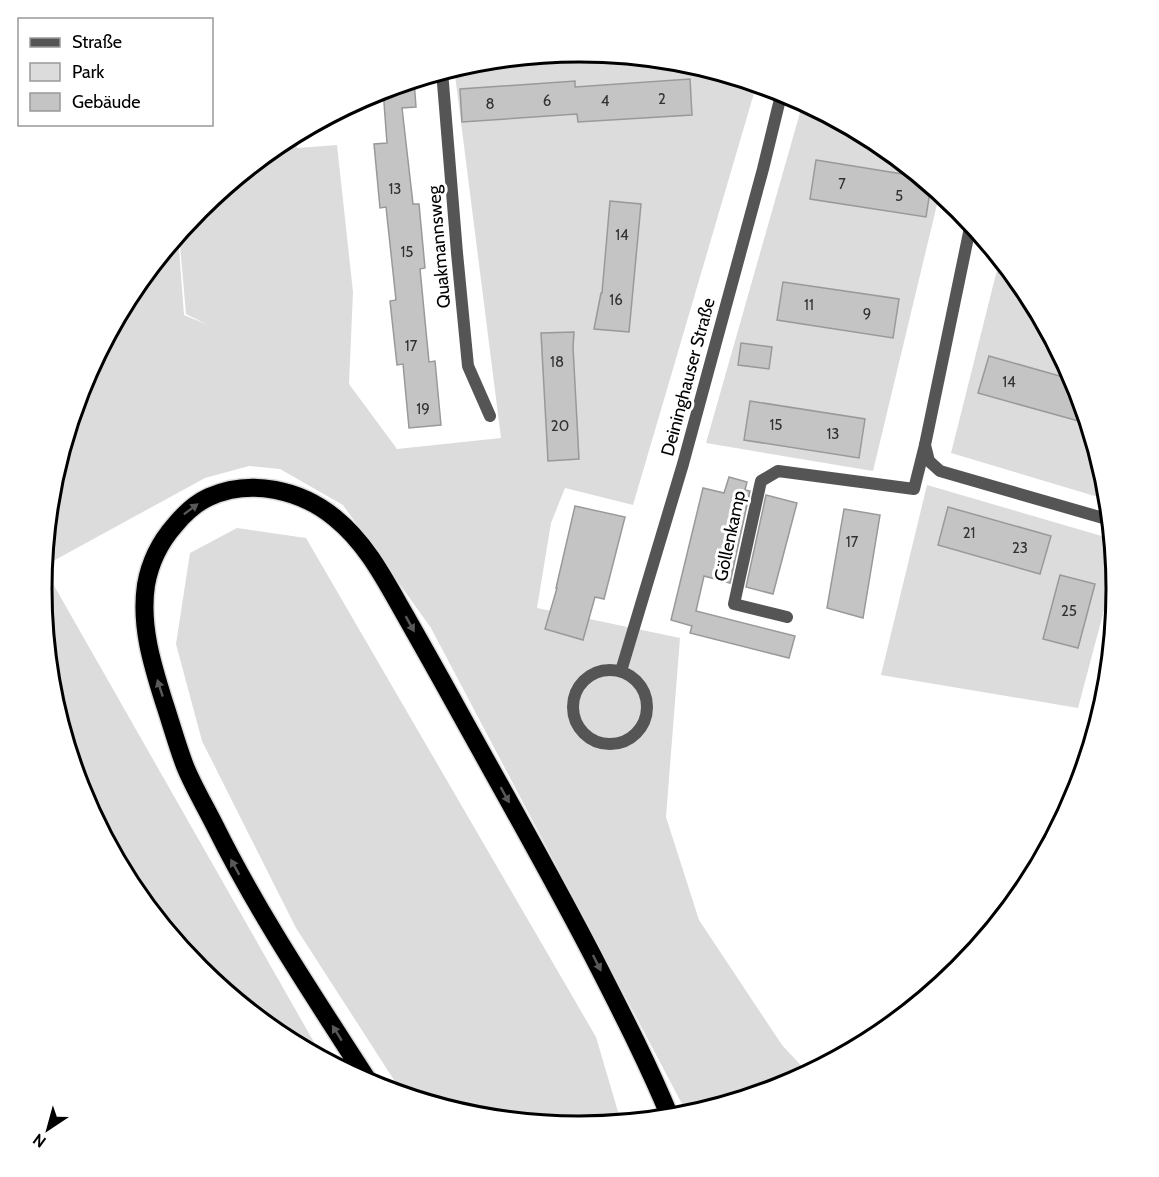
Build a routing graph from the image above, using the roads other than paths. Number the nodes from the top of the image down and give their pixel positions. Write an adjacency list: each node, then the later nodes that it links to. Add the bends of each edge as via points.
1 (443, 79): 4 (street, Quakmannsweg, via 468,366)
2 (779, 101): 8 (street, Deininghauser Straße, via 683,464)
3 (969, 234): 5 (street, Göllenkamp)
4 (490, 416)
5 (925, 445): 6 (street, via 929,461 940,471); 7 (street, Göllenkamp, via 914,489 777,471 761,482 734,604)
6 (1102, 518)
7 (787, 617)
8 (621, 671): 8 (street, via 609,669 586,678 573,698 576,723 592,740 604,744 628,740 645,722 648,709 641,686)
9 (359, 1067): 10 (highway, one-way to 10, via 233,864 186,768 153,668 145,628 146,586 153,558 184,514 207,498 235,488 272,489 312,503 334,517 368,552 570,911)
10 (666, 1108)

